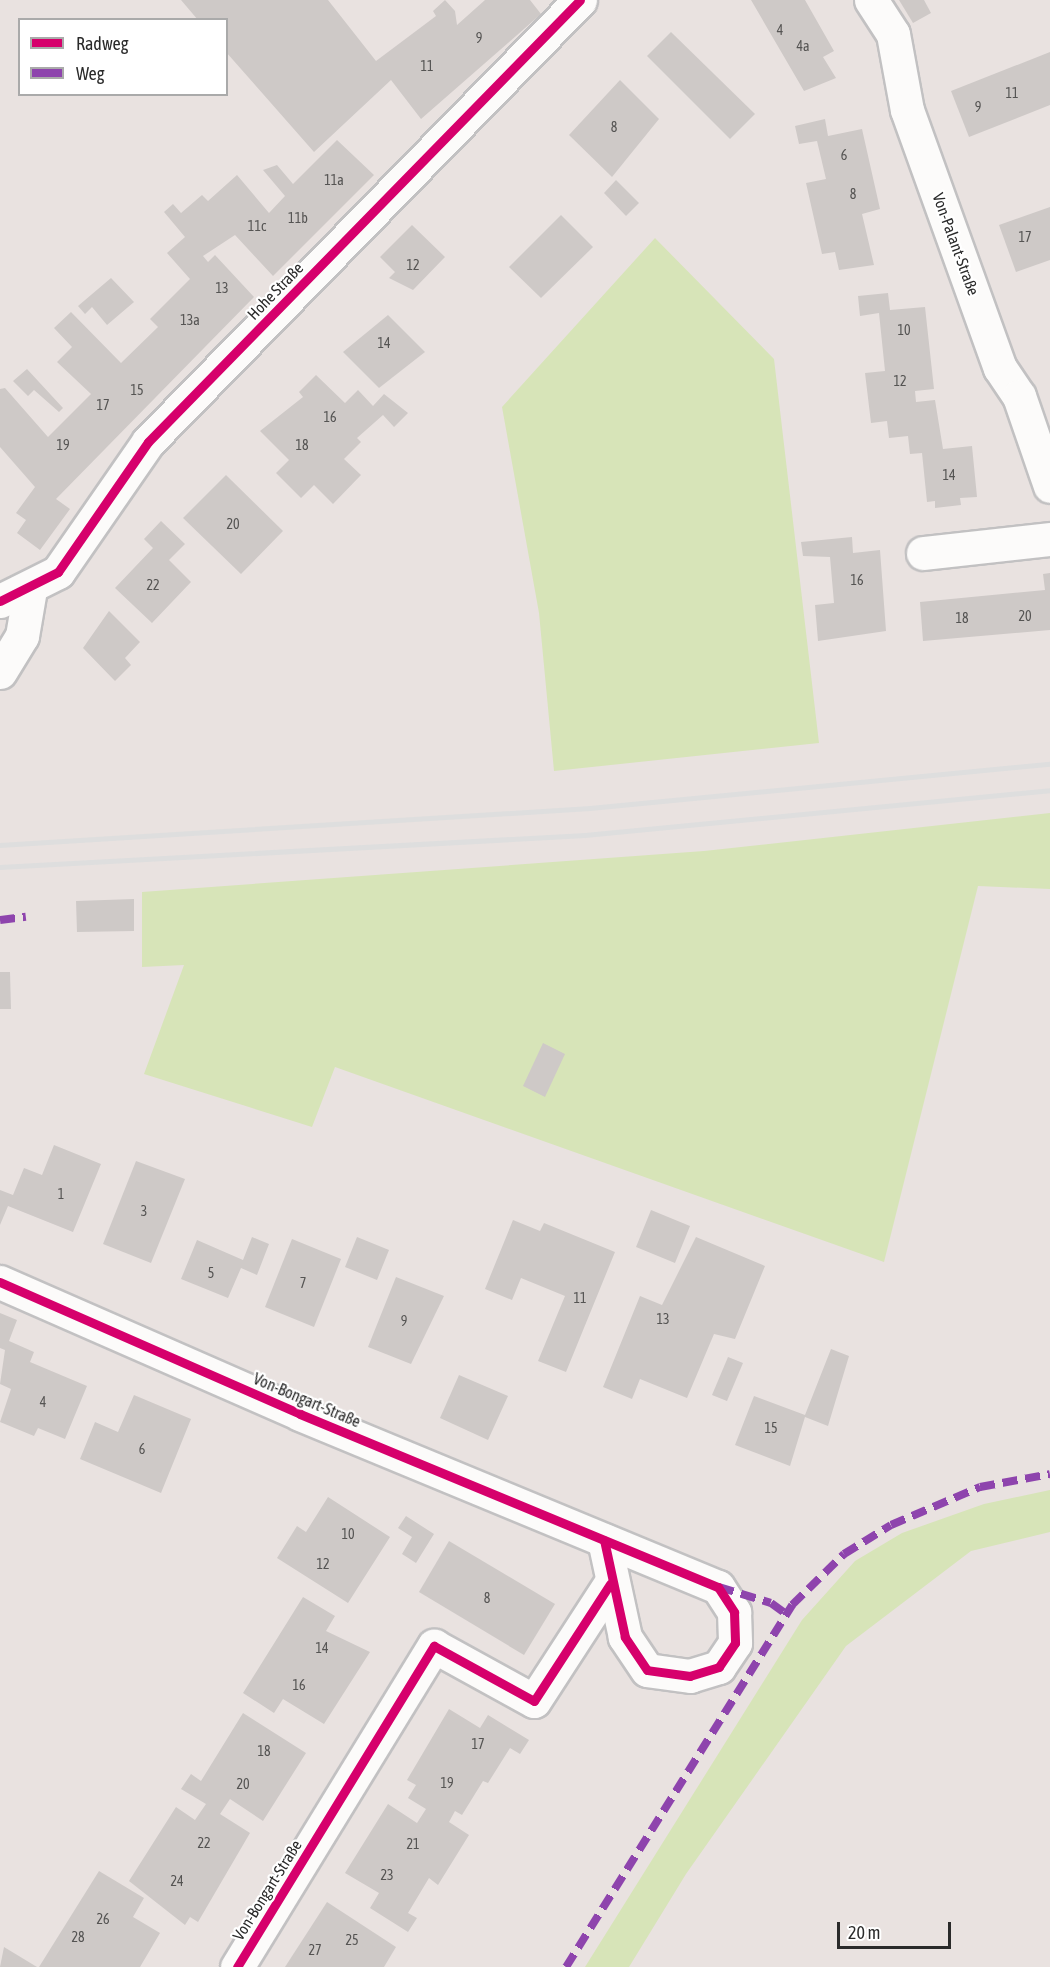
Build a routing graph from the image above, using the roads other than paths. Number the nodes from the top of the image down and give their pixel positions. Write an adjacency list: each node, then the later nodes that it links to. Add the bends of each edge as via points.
1 (580, 0): 6 (street, Hohe Straße, via 148,442 58,572)
2 (871, 0): 3 (street, Von-Palant-Straße, via 893,34 907,110 1000,368 1019,396)
3 (1050, 486)
4 (1050, 539): 5 (street)
5 (922, 553)
6 (30, 590): 7 (street, Hohe Straße); 8 (street, via 21,636)
7 (0, 601)
8 (0, 672)
9 (0, 1282): 10 (street, Von-Bongart-Straße)
10 (604, 1540): 11 (street, Von-Bongart-Straße); 11 (street, Von-Bongart-Straße, via 718,1587 734,1612 735,1643 719,1666 690,1676 646,1670 625,1637)
11 (610, 1584): 12 (street, Von-Bongart-Straße, via 534,1701 434,1646)
12 (237, 1967)

